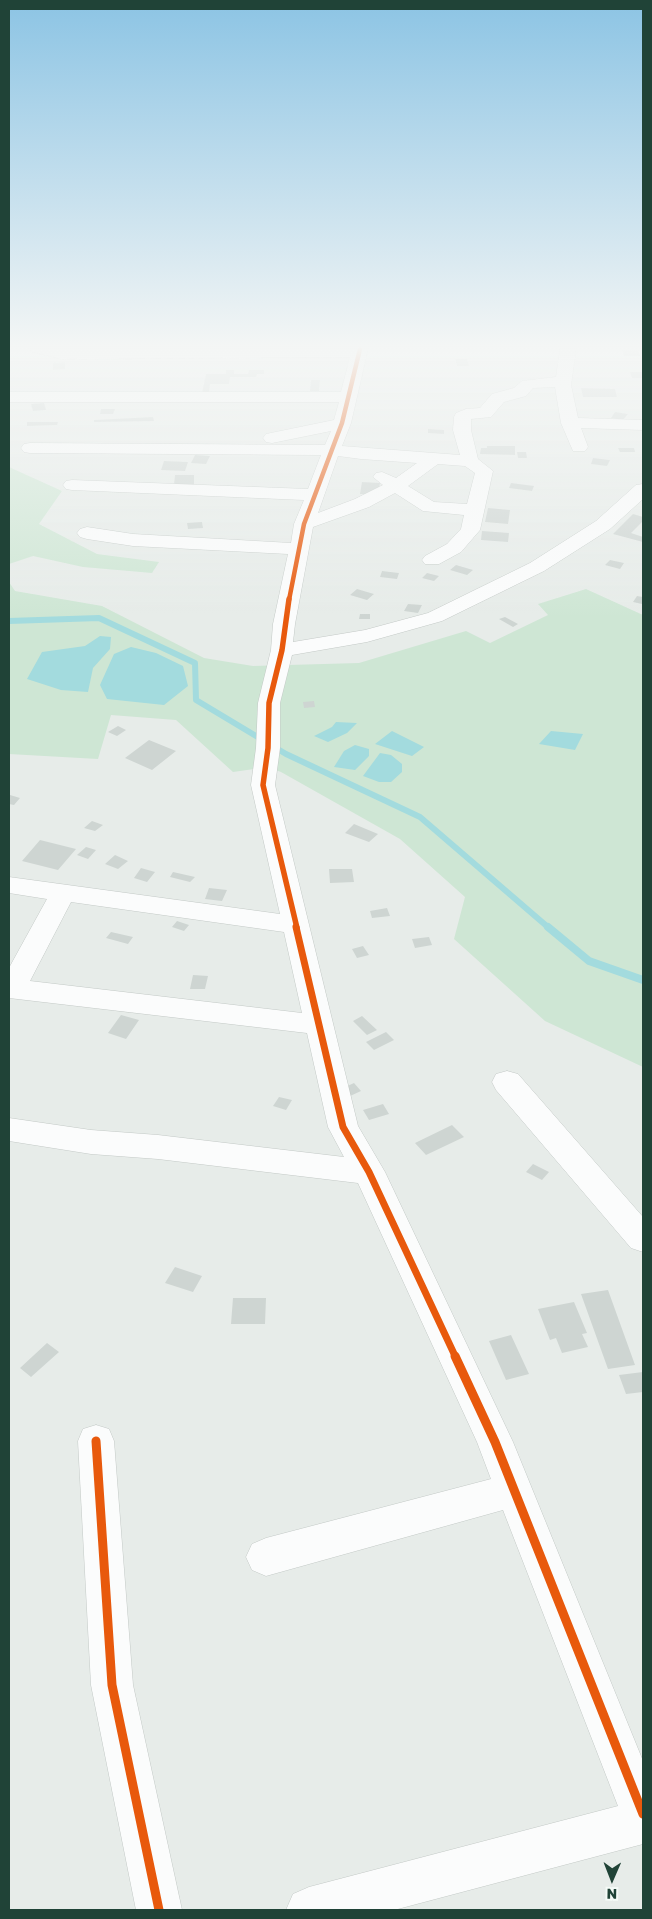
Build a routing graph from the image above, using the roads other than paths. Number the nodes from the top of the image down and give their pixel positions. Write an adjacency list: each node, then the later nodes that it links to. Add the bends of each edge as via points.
1 (255, 439): 6 (street)
2 (276, 439): 6 (street)
3 (340, 439): 9 (street)
4 (464, 439): 11 (street)
5 (576, 439): 8 (street)
6 (245, 446): 7 (street, via 200,449); 9 (street)
7 (30, 448)
8 (579, 448)
9 (339, 451): 10 (street); 13 (street); 15 (street)
10 (434, 459): 11 (street); 13 (street)
11 (470, 461): 16 (street, via 484,471)
12 (72, 485): 15 (street)
13 (396, 486): 16 (street, via 430,507); 17 (street, via 353,507)
14 (643, 489): 21 (street, via 603,525 537,567 435,617 367,636)
15 (315, 495): 17 (street)
16 (474, 510): 20 (street, via 470,530 461,542)
17 (304, 524): 19 (street)
18 (87, 533): 19 (street, via 133,540)
19 (299, 549): 21 (street)
20 (432, 560)
21 (282, 650): 24 (street, via 269,703 263,785)
22 (9, 885): 23 (street)
23 (62, 893): 24 (street); 25 (street)
24 (297, 925): 26 (street)
25 (10, 988): 26 (street)
26 (320, 1025): 29 (street, via 343,1127)
27 (507, 1082): 30 (street)
28 (9, 1130): 29 (street)
29 (369, 1172): 32 (street, via 495,1442)
30 (643, 1239)
31 (96, 1441): 36 (street, via 112,1685)
32 (514, 1490): 33 (street); 34 (street)
33 (266, 1557)
34 (643, 1814)
35 (643, 1822): 37 (street)
36 (159, 1910)
37 (309, 1910)

